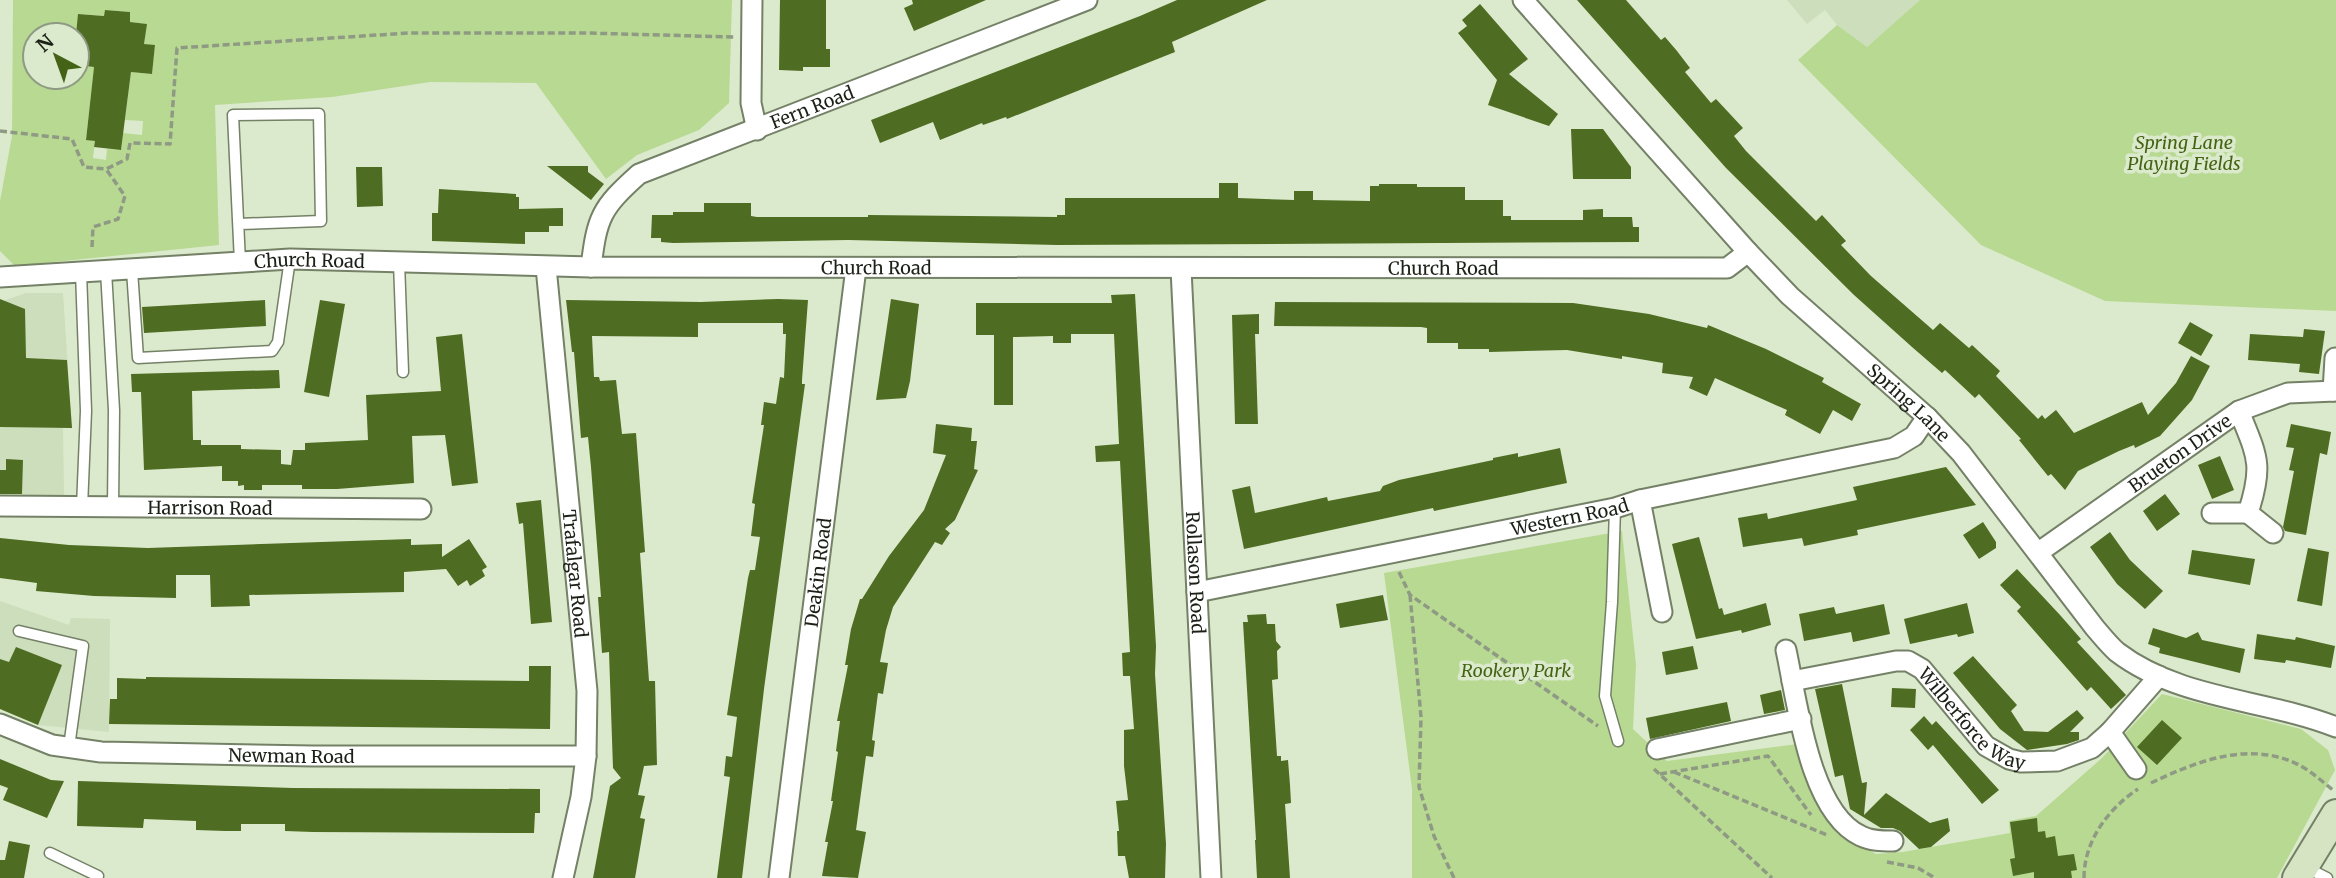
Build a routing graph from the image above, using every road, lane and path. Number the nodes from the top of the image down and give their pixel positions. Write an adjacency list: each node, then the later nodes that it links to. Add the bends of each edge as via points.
1 (752, 0): 4 (street)
2 (1087, 0): 5 (street, Fern Road)
3 (1523, 0): 10 (street, Spring Lane)
4 (751, 37): 5 (street, via 751,103); 7 (path, via 409,33 177,48 170,144 130,143 127,159)
5 (757, 130): 15 (street, Fern Road, via 639,174 602,215)
6 (0, 131): 7 (path, via 72,139 84,167)
7 (106, 169): 9 (path, via 125,196 118,219 93,227)
8 (239, 224): 8 (lane, via 233,115 319,114 321,221); 12 (lane)
9 (92, 247)
10 (1748, 252): 17 (street, Church Road, via 1727,268); 26 (street, Spring Lane, via 1790,296)
11 (290, 259): 12 (street, Church Road); 13 (street, Church Road); 18 (lane, via 278,342 272,351 138,358)
12 (240, 262): 18 (street, Church Road)
13 (398, 262): 14 (street, Church Road); 23 (lane)
14 (546, 267): 15 (street, Church Road); 51 (street, Trafalgar Road, via 587,691)
15 (591, 267): 16 (street, Church Road)
16 (856, 268): 17 (street, Church Road); 66 (street, Deakin Road)
17 (1181, 269): 38 (street, Rollason Road)
18 (132, 270): 19 (street, Church Road)
19 (106, 271): 20 (street, Church Road); 30 (lane, via 114,410)
20 (81, 272): 21 (street, Church Road); 29 (lane, via 86,411)
21 (0, 276)
22 (2336, 356): 24 (street, Brueton Drive)
23 (403, 372)
24 (2334, 391): 25 (street, Brueton Drive, via 2288,393)
25 (2239, 411): 34 (street, via 2258,458); 36 (street, Brueton Drive)
26 (1927, 417): 27 (street, Western Road, via 1914,436 1894,448); 36 (street, Spring Lane)
27 (1640, 500): 31 (street, Western Road); 40 (street)
28 (0, 506): 29 (street, Harrison Road)
29 (82, 507): 30 (street, Harrison Road)
30 (113, 507): 32 (street, Harrison Road)
31 (1615, 508): 37 (street, Western Road); 49 (lane, via 1605,696)
32 (421, 509)
33 (2212, 513): 34 (street)
34 (2248, 513): 35 (street)
35 (2273, 533)
36 (2039, 552): 43 (street, Spring Lane, via 2116,651)
37 (1390, 554): 38 (street, Western Road); 39 (path)
38 (1197, 592): 67 (street, Rollason Road)
39 (1410, 595): 49 (path); 68 (path, via 1421,717 1419,787 1434,836)
40 (1662, 612)
41 (19, 631): 50 (lane, via 83,646)
42 (1786, 650): 44 (street)
43 (2159, 676): 47 (street, Spring Lane); 48 (street, Wilberforce Way)
44 (1792, 681): 45 (street); 48 (street, Wilberforce Way, via 1908,661 1922,668 1986,746 2021,762 2071,757 2092,748)
45 (1801, 719): 52 (street); 60 (street, via 1811,764 1831,809 1859,836)
46 (0, 724): 50 (street, Newman Road)
47 (2336, 727)
48 (2110, 732): 53 (street)
49 (1618, 741)
50 (69, 747): 51 (street, Newman Road, via 101,752)
51 (586, 757): 65 (street, Trafalgar Road)
52 (1653, 757): 55 (path)
53 (2136, 769)
54 (1674, 772): 55 (path); 58 (path); 58 (path, via 1769,756)
55 (1660, 774): 69 (path)
56 (2336, 792): 71 (path, via 2300,765 2274,756 2250,753 2210,758 2135,790 2111,811 2094,836)
57 (2336, 814): 63 (street)
58 (1824, 833): 59 (path)
59 (1835, 839)
60 (1893, 841)
61 (50, 853): 64 (lane)
62 (1882, 861): 70 (path, via 1918,868)
63 (2309, 874)
64 (97, 878)
65 (563, 878)
66 (779, 878)
67 (1211, 878)
68 (1454, 878)
69 (1772, 878)
70 (1934, 878)
71 (2084, 878)

